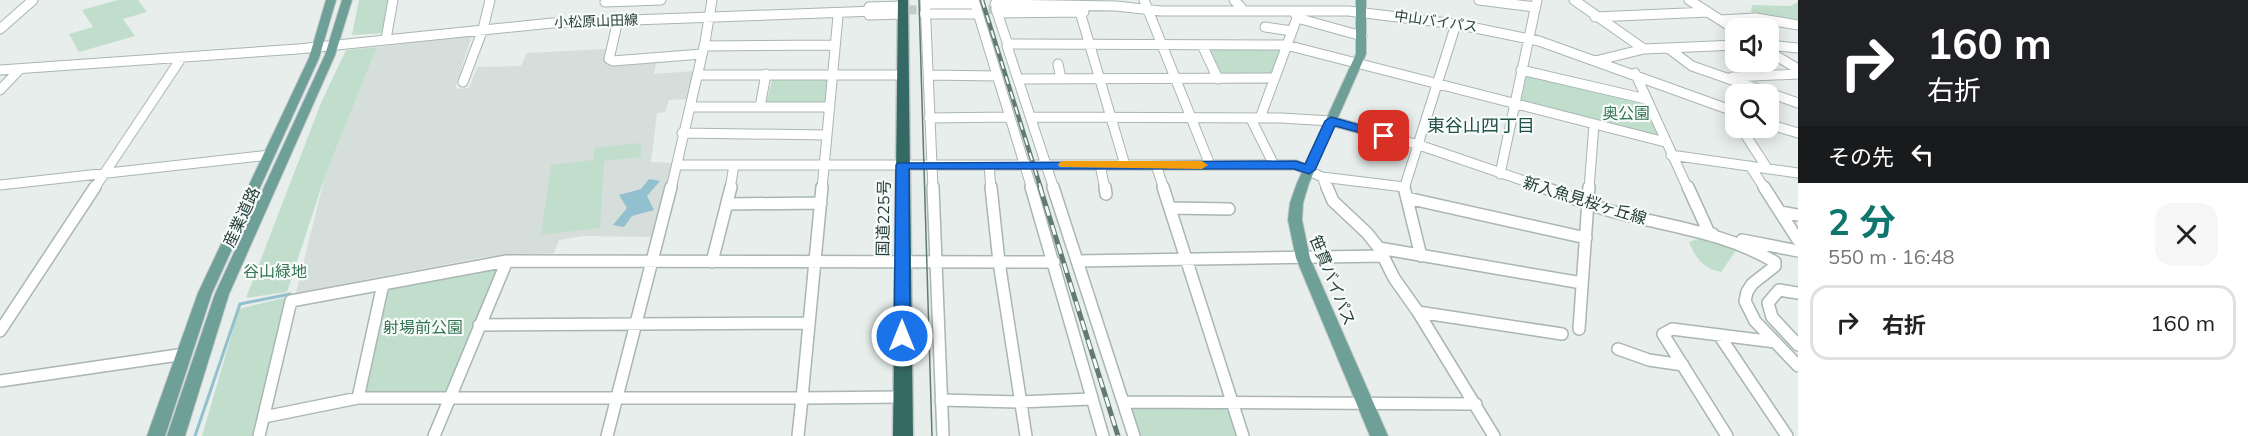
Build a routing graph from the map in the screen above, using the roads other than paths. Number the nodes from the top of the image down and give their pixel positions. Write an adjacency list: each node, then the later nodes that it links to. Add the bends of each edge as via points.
1 (33, 0): 36 (street)
2 (331, 0): 50 (main road, 産業道路)
3 (347, 0): 44 (main road, 産業道路)
4 (393, 0): 41 (street)
5 (490, 0): 37 (street)
6 (661, 0): 12 (street)
7 (712, 0): 27 (street)
8 (1234, 0): 22 (street)
9 (1479, 0): 13 (street)
10 (1574, 0): 28 (street)
11 (1689, 0): 26 (street)
12 (606, 1): 31 (street)
13 (1505, 2): 14 (street)
14 (1536, 3): 40 (street)
15 (1146, 5): 18 (street, via 1119,13); 21 (street); 22 (street, 中山バイパス); 24 (street, 中山バイパス, via 1161,12); 46 (street)
16 (925, 6): 17 (street); 70 (street)
17 (976, 6): 71 (street)
18 (1078, 6): 21 (street); 43 (street)
19 (1361, 6): 24 (street, 中山バイパス); 33 (street, 中山バイパス); 39 (main road, 笹貫バイパス); 40 (street, 中山バイパス, via 1482,23)
20 (903, 7): 23 (street); 69 (highway, 国道225号)
21 (998, 7): 42 (street, via 1006,42)
22 (1241, 7): 24 (street, 中山バイパス)
23 (838, 8): 27 (street, via 726,19); 45 (street)
24 (1298, 10): 38 (street); 39 (street)
25 (875, 11): 27 (street, 小松原山田線)
26 (1708, 12): 28 (street); 30 (street)
27 (710, 16): 29 (street, 小松原山田線); 55 (street)
28 (1595, 17): 54 (street)
29 (618, 20): 31 (street, 小松原山田線); 55 (street, via 609,59 613,61)
30 (1720, 20): 32 (street); 34 (street, via 1756,18)
31 (603, 21): 37 (street, 小松原山田線)
32 (1725, 23)
33 (1456, 24): 40 (street, 中山バイパス); 80 (street)
34 (1798, 25)
35 (1265, 27): 38 (street)
36 (0, 29)
37 (483, 29): 41 (street, 小松原山田線); 79 (street)
38 (1292, 31): 48 (street)
39 (1362, 36): 59 (main road, 笹貫バイパス)
40 (1529, 36): 58 (street, 中山バイパス); 62 (street)
41 (386, 39): 44 (street, 小松原山田線)
42 (1011, 44): 43 (street); 76 (street, via 1007,46)
43 (1089, 44): 46 (street); 78 (street)
44 (334, 45): 50 (street, 小松原山田線); 190 (main road, 産業道路, via 222,294)
45 (836, 45): 55 (street); 67 (street)
46 (1162, 45): 47 (street); 73 (street)
47 (1202, 45): 48 (street); 74 (street)
48 (1286, 45): 59 (street); 75 (street)
49 (1725, 45): 52 (street)
50 (318, 46): 56 (street, 小松原山田線); 106 (main road, 産業道路)
51 (1779, 46): 53 (street)
52 (1668, 48): 54 (street); 72 (street, via 1692,66)
53 (1798, 48)
54 (1644, 49): 58 (street)
55 (703, 50): 68 (street)
56 (182, 57): 61 (street, 小松原山田線); 124 (street)
57 (1779, 58): 64 (street)
58 (1599, 60): 65 (street, 中山バイパス)
59 (1358, 63): 80 (street); 95 (main road, 笹貫バイパス)
60 (1058, 64): 77 (street)
61 (20, 69): 63 (street, 小松原山田線); 81 (street)
62 (1521, 69): 82 (street); 84 (street)
63 (0, 70)
64 (1798, 71): 72 (street)
65 (1635, 73): 82 (street); 88 (street, 中山バイパス)
66 (766, 74): 67 (street); 68 (street); 86 (street)
67 (834, 74): 69 (street); 87 (street)
68 (698, 75): 85 (street)
69 (902, 75): 111 (highway, 国道225号)
70 (929, 75): 71 (street); 91 (street)
71 (997, 76): 89 (street)
72 (1725, 77): 83 (street)
73 (1175, 78): 74 (street); 78 (street); 93 (street)
74 (1218, 78): 75 (street)
75 (1275, 78): 94 (street)
76 (1018, 79): 77 (street); 90 (street)
77 (1061, 79): 78 (street)
78 (1100, 79): 92 (street)
79 (463, 82)
80 (1438, 84): 84 (street); 105 (street)
81 (0, 90)
82 (1646, 99): 104 (street)
83 (1798, 103)
84 (1514, 104): 97 (street); 126 (street)
85 (690, 107): 86 (street); 101 (street)
86 (760, 107): 87 (street)
87 (830, 107): 102 (street)
88 (1725, 108)
89 (1010, 117): 91 (street); 114 (street)
90 (1031, 117): 92 (street, 新入魚見桜ヶ丘線); 115 (street)
91 (928, 118): 112 (street)
92 (1111, 118): 93 (street, 新入魚見桜ヶ丘線); 117 (street)
93 (1192, 118): 94 (street, 新入魚見桜ヶ丘線); 119 (street)
94 (1255, 119): 95 (street, 新入魚見桜ヶ丘線); 120 (street)
95 (1331, 121): 105 (street, 新入魚見桜ヶ丘線); 123 (main road, 笹貫バイパス)
96 (1779, 122): 99 (street)
97 (1594, 124): 104 (street); 133 (street)
98 (1779, 127): 100 (street)
99 (1798, 128)
100 (1798, 133)
101 (682, 134): 102 (street); 108 (street)
102 (827, 135): 110 (street)
103 (1748, 138): 122 (street)
104 (1665, 141): 107 (street)
105 (1419, 145): 126 (street, 新入魚見桜ヶ丘線); 129 (street)
106 (270, 155): 124 (street); 172 (main road, 産業道路, via 206,293)
107 (1671, 155): 121 (street); 139 (street)
108 (677, 165): 109 (street); 152 (street)
109 (734, 165): 110 (street); 134 (street)
110 (824, 165): 111 (street); 132 (street)
111 (903, 165): 112 (street); 148 (highway, 国道225号)
112 (932, 165): 113 (street); 149 (street)
113 (989, 165): 114 (street); 150 (street)
114 (1025, 165): 115 (street); 155 (street)
115 (1046, 165): 116 (street); 151 (street)
116 (1100, 165): 117 (street); 130 (street)
117 (1125, 165): 118 (street)
118 (1156, 165): 119 (street); 135 (street)
119 (1210, 165): 120 (street)
120 (1274, 165): 123 (street, via 1296,165)
121 (1750, 166): 122 (street); 137 (street)
122 (1767, 168): 125 (street)
123 (1309, 170): 127 (street); 145 (main road, 笹貫バイパス, via 1294,216)
124 (105, 173): 128 (street); 166 (street)
125 (1798, 173)
126 (1500, 174): 133 (street, 新入魚見桜ヶ丘線)
127 (1322, 177): 129 (street); 143 (street, via 1333,201)
128 (0, 185)
129 (1404, 187): 131 (street)
130 (1106, 194)
131 (1407, 198): 140 (street); 144 (street)
132 (821, 203): 134 (street); 154 (street)
133 (1588, 203): 139 (street, 新入魚見桜ヶ丘線); 140 (street)
134 (728, 204): 153 (street)
135 (1170, 208): 136 (street); 146 (street)
136 (1229, 209)
137 (1780, 212): 138 (street); 141 (street)
138 (1798, 215)
139 (1709, 233): 142 (street); 156 (street, 新入魚見桜ヶ丘線, via 1772,259 1775,266)
140 (1586, 238): 157 (street)
141 (1798, 240)
142 (1798, 251)
143 (1381, 252): 144 (street); 145 (street); 161 (street)
144 (1421, 256): 157 (street)
145 (1303, 258): 146 (street); 186 (main road, 笹貫バイパス)
146 (1186, 259): 151 (street); 185 (street)
147 (507, 261): 152 (street); 158 (street); 164 (street)
148 (901, 261): 149 (street); 154 (street); 178 (highway, 国道225号)
149 (936, 261): 150 (street); 182 (street)
150 (999, 261): 155 (street); 183 (street)
151 (1077, 261): 184 (street)
152 (651, 262): 153 (street); 163 (street)
153 (712, 262): 154 (street)
154 (814, 262): 162 (street)
155 (1054, 262): 181 (street)
156 (1758, 280): 159 (street); 169 (street, 新入魚見桜ヶ丘線, via 1746,293 1745,304)
157 (1582, 283): 165 (street)
158 (383, 284): 179 (street); 188 (street, via 291,301)
159 (1779, 290): 160 (street); 170 (street, via 1768,303 1768,309)
160 (1798, 293)
161 (1418, 312): 167 (street); 187 (street)
162 (809, 323): 163 (street); 180 (street)
163 (635, 324): 164 (street); 177 (street)
164 (479, 325): 176 (street)
165 (1579, 329)
166 (0, 331)
167 (1562, 334)
168 (1719, 335): 169 (street); 173 (street, via 1672,329 1663,334); 204 (street)
169 (1775, 342): 174 (street, 新入魚見桜ヶ丘線)
170 (1798, 345)
171 (1618, 349): 173 (street, via 1649,360)
172 (185, 354): 175 (street); 189 (main road, 産業道路)
173 (1683, 365): 203 (street)
174 (1798, 366)
175 (0, 381)
176 (450, 397): 177 (street); 179 (street); 192 (street)
177 (617, 397): 180 (street); 193 (street)
178 (902, 397): 180 (street); 195 (highway, 国道225号)
179 (358, 398): 188 (street)
180 (802, 398): 194 (street)
181 (1091, 399): 183 (street); 198 (street)
182 (941, 400): 183 (street); 196 (street)
183 (1019, 402): 197 (street)
184 (1123, 402): 185 (street); 199 (street)
185 (1232, 403): 186 (street); 200 (street)
186 (1365, 404): 187 (street); 201 (main road, 笹貫バイパス)
187 (1476, 404): 202 (street)
188 (264, 417): 191 (street)
189 (156, 436)
190 (176, 436)
191 (259, 436)
192 (434, 436)
193 (607, 436)
194 (798, 436)
195 (903, 436)
196 (943, 436)
197 (1026, 436)
198 (1103, 436)
199 (1134, 436)
200 (1243, 436)
201 (1379, 436)
202 (1494, 436)
203 (1726, 436)
204 (1787, 436)

